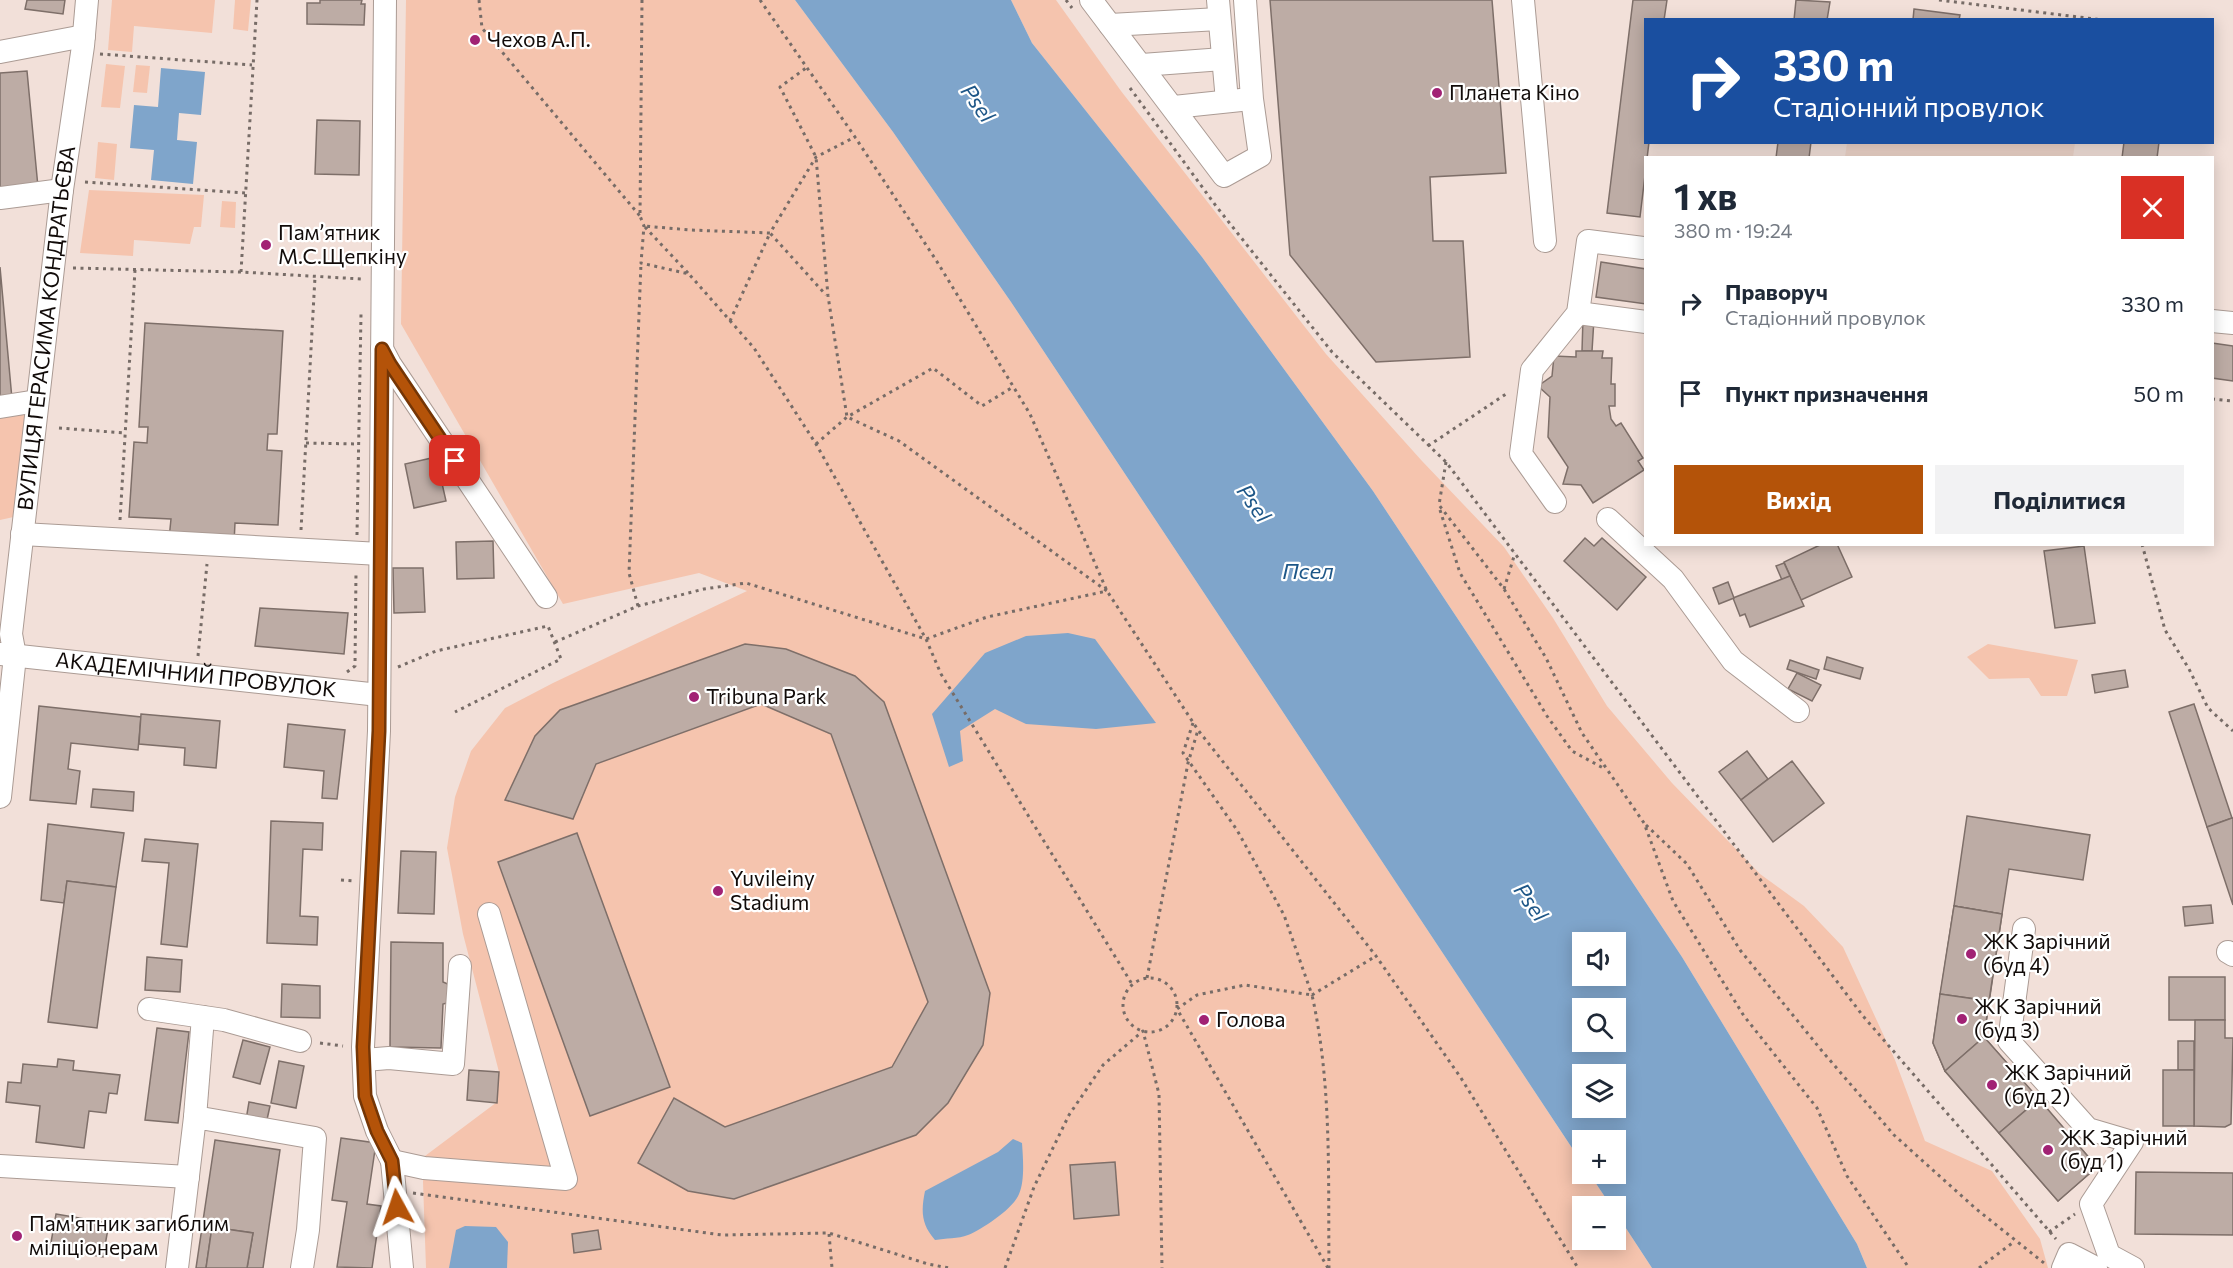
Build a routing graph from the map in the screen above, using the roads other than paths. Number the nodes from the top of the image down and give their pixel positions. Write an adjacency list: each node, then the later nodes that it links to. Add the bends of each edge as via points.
1 (87, 0): 8 (street, ВУЛИЦЯ ГЕРАСИМА КОНДРАТЬЄВА)
2 (385, 0): 23 (street)
3 (1245, 0): 12 (street)
4 (1523, 0): 17 (street)
5 (1082, 5): 7 (street)
6 (1219, 9): 7 (street); 10 (street)
7 (1110, 25): 11 (street)
8 (91, 45): 9 (street); 15 (street, ВУЛИЦЯ ГЕРАСИМА КОНДРАТЬЄВА)
9 (0, 52)
10 (1223, 59): 11 (street); 13 (street)
11 (1142, 65): 14 (street)
12 (1252, 99): 13 (street); 14 (street, via 1260,156 1224,176)
13 (1227, 101): 14 (street)
14 (1174, 107)
15 (62, 190): 16 (street); 24 (street, ВУЛИЦЯ ГЕРАСИМА КОНДРАТЬЄВА)
16 (0, 198)
17 (1545, 241)
18 (1643, 248): 19 (street, via 1588,241)
19 (1578, 313): 21 (street); 26 (street, via 1532,370 1521,454)
20 (2214, 321): 22 (street)
21 (1644, 322)
22 (2233, 324)
23 (382, 349): 29 (street); 30 (street)
24 (37, 401): 25 (street); 28 (street, ВУЛИЦЯ ГЕРАСИМА КОНДРАТЬЄВА)
25 (0, 407)
26 (1555, 501)
27 (1608, 519): 33 (street, via 1673,579 1733,661)
28 (22, 534): 29 (street); 31 (street, ВУЛИЦЯ ГЕРАСИМА КОНДРАТЬЄВА)
29 (380, 554): 32 (street)
30 (546, 597)
31 (7, 655): 32 (street, АКАДЕМІЧНИЙ ПРОВУЛОК); 34 (street, ВУЛИЦЯ ГЕРАСИМА КОНДРАТЬЄВА)
32 (379, 695): 41 (street)
33 (1798, 711)
34 (0, 797)
35 (489, 914): 43 (street, via 566,1179 424,1168)
36 (2024, 929): 51 (street, via 2009,1041 2088,1129 2132,1142 2091,1204 2109,1255)
37 (460, 966): 41 (street, via 453,1064)
38 (149, 1009): 39 (street)
39 (203, 1017): 40 (street); 42 (street)
40 (300, 1041)
41 (355, 1053): 43 (street, via 365,1096)
42 (195, 1117): 45 (street); 48 (street, via 315,1138)
43 (392, 1161): 49 (street)
44 (0, 1166): 45 (street)
45 (188, 1177): 47 (street)
46 (2066, 1261): 50 (street)
47 (177, 1268)
48 (302, 1268)
49 (402, 1268)
50 (2096, 1268)
51 (2133, 1268)

